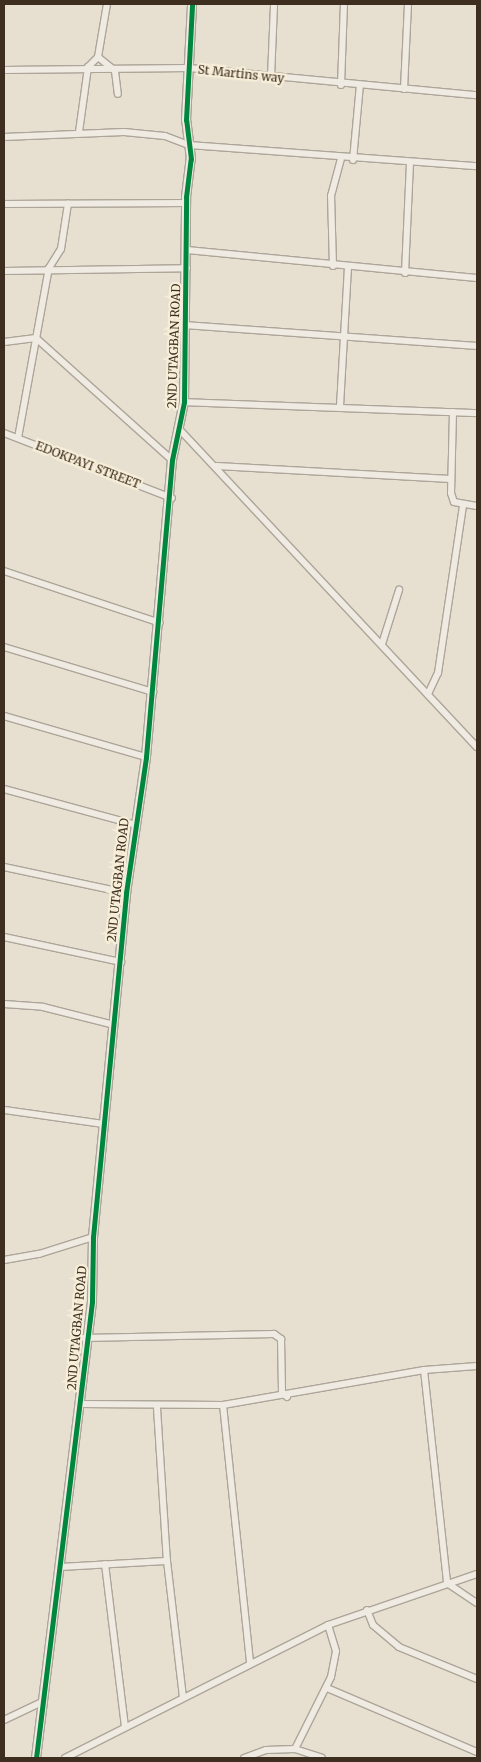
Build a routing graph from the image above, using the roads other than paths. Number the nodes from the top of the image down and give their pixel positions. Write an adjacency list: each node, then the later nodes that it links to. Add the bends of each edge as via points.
1 (107, 4): 6 (street)
2 (192, 4): 9 (street, 2ND UTAGBAN ROAD)
3 (274, 4): 11 (street)
4 (344, 4): 12 (street)
5 (408, 4): 14 (street)
6 (98, 57): 7 (street); 8 (street)
7 (88, 67): 8 (street, St Martins way); 10 (street, St Martins way); 17 (street)
8 (110, 67): 9 (street, St Martins way); 15 (street, via 115,71)
9 (188, 68): 11 (street, St Martins way); 19 (street, 2ND UTAGBAN ROAD)
10 (4, 70)
11 (272, 77): 12 (street, St Martins way)
12 (340, 85): 13 (street, St Martins way)
13 (360, 85): 14 (street, St Martins way); 21 (street)
14 (404, 89): 16 (street, St Martins way)
15 (118, 94)
16 (477, 95)
17 (79, 132): 18 (street); 19 (street, via 156,135)
18 (4, 137)
19 (189, 145): 20 (street); 24 (street, 2ND UTAGBAN ROAD)
20 (341, 159): 21 (street); 28 (street, via 330,196)
21 (354, 160): 22 (street)
22 (410, 163): 23 (street); 33 (street)
23 (477, 166)
24 (186, 203): 26 (street); 27 (street, 2ND UTAGBAN ROAD)
25 (4, 204): 26 (street)
26 (68, 204): 30 (street, via 61,249)
27 (187, 250): 28 (street); 31 (street, 2ND UTAGBAN ROAD)
28 (333, 266): 29 (street)
29 (348, 267): 33 (street); 36 (street)
30 (49, 268): 31 (street, via 122,272); 32 (street); 37 (street)
31 (187, 268): 35 (street, 2ND UTAGBAN ROAD)
32 (4, 271)
33 (405, 273): 34 (street)
34 (477, 278)
35 (184, 325): 36 (street); 40 (street, 2ND UTAGBAN ROAD)
36 (344, 337): 39 (street); 41 (street)
37 (36, 338): 38 (street); 46 (street); 47 (street)
38 (4, 342)
39 (477, 346)
40 (184, 402): 42 (street); 44 (street, 2ND UTAGBAN ROAD)
41 (340, 406)
42 (453, 412): 43 (street); 49 (street)
43 (477, 413)
44 (181, 431): 47 (street, 2ND UTAGBAN ROAD); 48 (street)
45 (4, 433): 46 (street, EDOKPAYI STREET)
46 (18, 438): 50 (street, EDOKPAYI STREET)
47 (172, 460): 50 (street, 2ND UTAGBAN ROAD)
48 (217, 466): 49 (street); 56 (street)
49 (451, 479): 51 (street, via 454,502)
50 (172, 498): 55 (street, 2ND UTAGBAN ROAD, via 162,556)
51 (463, 505): 52 (street); 59 (street, via 438,672)
52 (477, 506)
53 (4, 571): 55 (street)
54 (399, 590): 56 (street)
55 (160, 623): 58 (street, 2ND UTAGBAN ROAD)
56 (382, 644): 59 (street)
57 (4, 647): 58 (street)
58 (153, 692): 62 (street, 2ND UTAGBAN ROAD)
59 (428, 694): 61 (street)
60 (4, 716): 62 (street)
61 (477, 747)
62 (146, 757): 64 (street, 2ND UTAGBAN ROAD)
63 (4, 789): 64 (street)
64 (133, 824): 66 (street, 2ND UTAGBAN ROAD)
65 (4, 867): 66 (street)
66 (126, 893): 68 (street, 2ND UTAGBAN ROAD)
67 (4, 937): 68 (street)
68 (121, 962): 70 (street, 2ND UTAGBAN ROAD)
69 (4, 1004): 70 (street, via 43,1008)
70 (114, 1025): 72 (street, 2ND UTAGBAN ROAD)
71 (4, 1110): 72 (street)
72 (104, 1124): 73 (street, 2ND UTAGBAN ROAD)
73 (93, 1237): 74 (street, via 39,1254); 75 (street, 2ND UTAGBAN ROAD, via 92,1301)
74 (4, 1260)
75 (84, 1338): 78 (street, via 274,1334 281,1339 282,1392); 79 (street, 2ND UTAGBAN ROAD)
76 (477, 1366): 77 (street)
77 (424, 1370): 78 (street); 86 (street)
78 (287, 1397): 80 (street)
79 (81, 1404): 81 (street); 84 (street, 2ND UTAGBAN ROAD)
80 (223, 1405): 81 (street); 90 (street)
81 (157, 1408): 82 (street)
82 (167, 1561): 83 (street); 93 (street)
83 (105, 1564): 84 (street); 96 (street)
84 (59, 1567): 94 (street, 2ND UTAGBAN ROAD)
85 (477, 1574): 86 (street)
86 (447, 1583): 87 (street); 88 (street)
87 (477, 1603)
88 (367, 1610): 89 (street); 91 (street, via 374,1625 399,1646)
89 (328, 1625): 90 (street); 92 (street, via 336,1650)
90 (250, 1663): 93 (street)
91 (477, 1679)
92 (327, 1688): 97 (street); 98 (street)
93 (183, 1697): 96 (street)
94 (42, 1702): 95 (street); 99 (street, 2ND UTAGBAN ROAD)
95 (4, 1720)
96 (125, 1726): 100 (street)
97 (295, 1749): 101 (street, via 266,1750); 102 (street)
98 (477, 1752)
99 (36, 1758)
100 (65, 1758)
101 (244, 1758)
102 (322, 1758)

